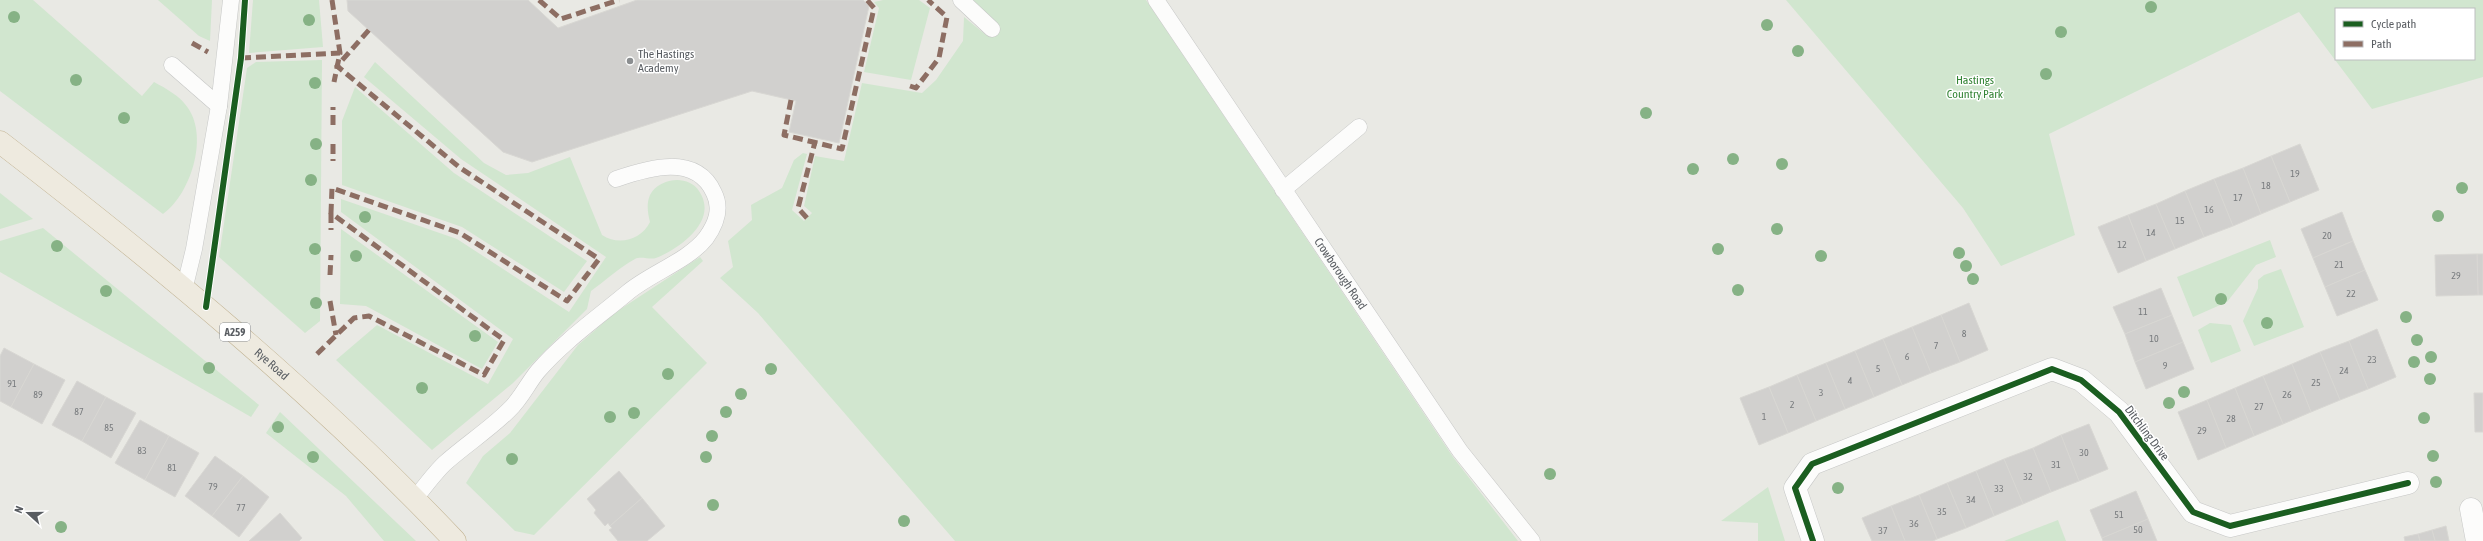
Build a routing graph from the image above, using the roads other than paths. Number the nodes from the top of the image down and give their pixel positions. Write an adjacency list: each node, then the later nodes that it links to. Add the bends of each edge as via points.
1 (231, 0): 6 (lane)
2 (961, 0): 4 (lane)
3 (1156, 0): 10 (lane, Crowborough Road)
4 (992, 29)
5 (172, 65): 6 (lane)
6 (219, 106): 11 (lane, via 195,245)
7 (1359, 127): 10 (lane)
8 (0, 142): 11 (highway, Rye Road / A259, via 86,207)
9 (616, 180): 13 (lane, via 643,169 673,167 693,170 709,182 718,202 716,222 705,239 631,290 572,339 538,371 511,409 446,463)
10 (1283, 190): 16 (lane, Crowborough Road, via 1460,451)
11 (184, 290): 13 (highway, Rye Road / A259, via 293,382)
12 (2408, 483): 17 (street, Ditchling Drive, via 2230,526 2193,512 2119,412 2081,380 2052,369 1812,464 1796,488)
13 (415, 499): 15 (highway, Rye Road / A259)
14 (2472, 509): 18 (street)
15 (455, 541)
16 (1532, 541)
17 (1813, 541)
18 (2477, 541)

